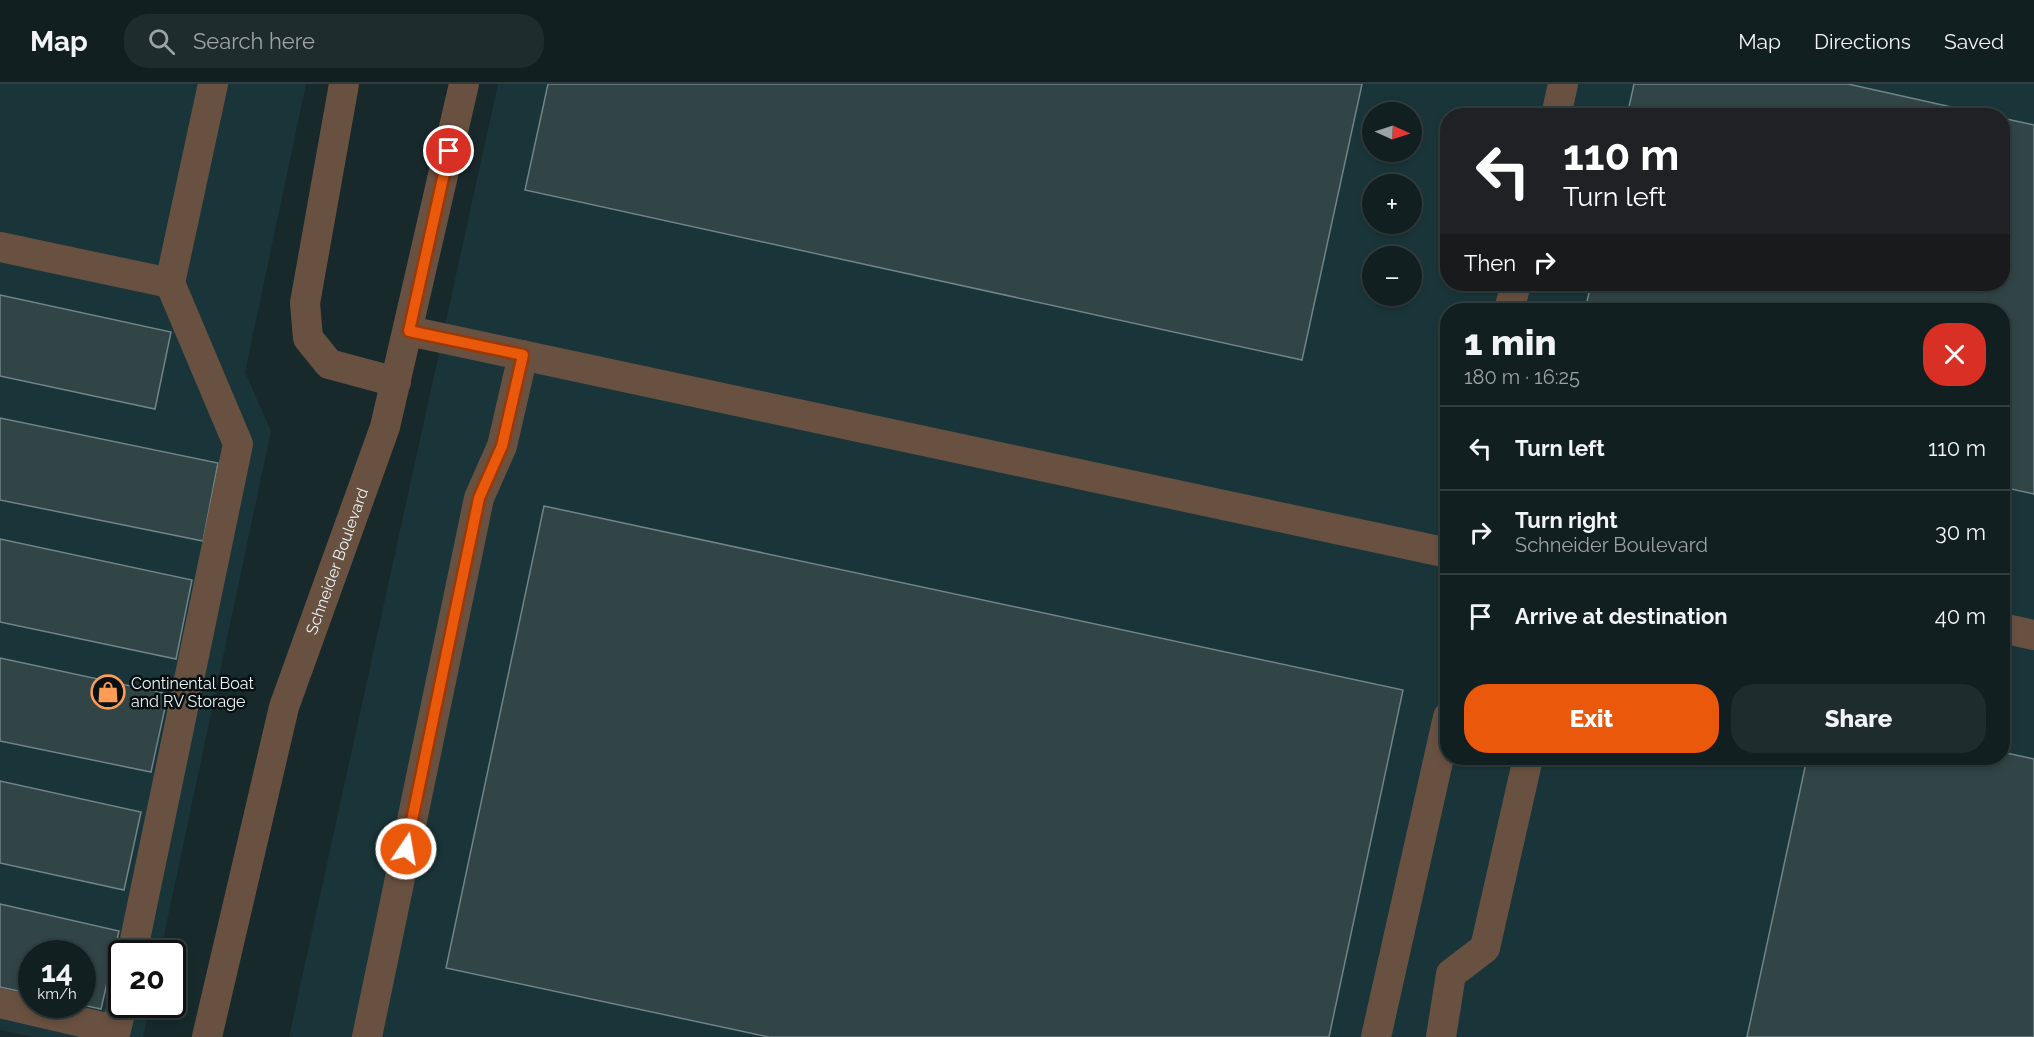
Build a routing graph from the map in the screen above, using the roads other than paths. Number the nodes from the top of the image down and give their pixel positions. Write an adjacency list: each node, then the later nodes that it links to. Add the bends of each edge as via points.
1 (213, 84): 7 (street)
2 (344, 84): 10 (street, via 305,303 308,338 329,364)
3 (464, 84): 8 (street, Schneider Boulevard)
4 (1563, 84): 5 (street)
5 (1558, 108)
6 (0, 247): 7 (street)
7 (170, 283): 16 (street, via 238,444)
8 (409, 331): 9 (street); 10 (street, Schneider Boulevard)
9 (523, 355): 11 (street); 20 (street, via 502,446 479,498)
10 (396, 382): 19 (street, Schneider Boulevard, via 385,427 284,707)
11 (1440, 551)
12 (2010, 630): 13 (street)
13 (2034, 635)
14 (1440, 753): 21 (street)
15 (1526, 765): 22 (street, via 1485,948 1451,974)
16 (135, 940)
17 (0, 1003): 18 (street, via 116,1030)
18 (119, 1018)
19 (207, 1037)
20 (367, 1037)
21 (1376, 1037)
22 (1441, 1037)

